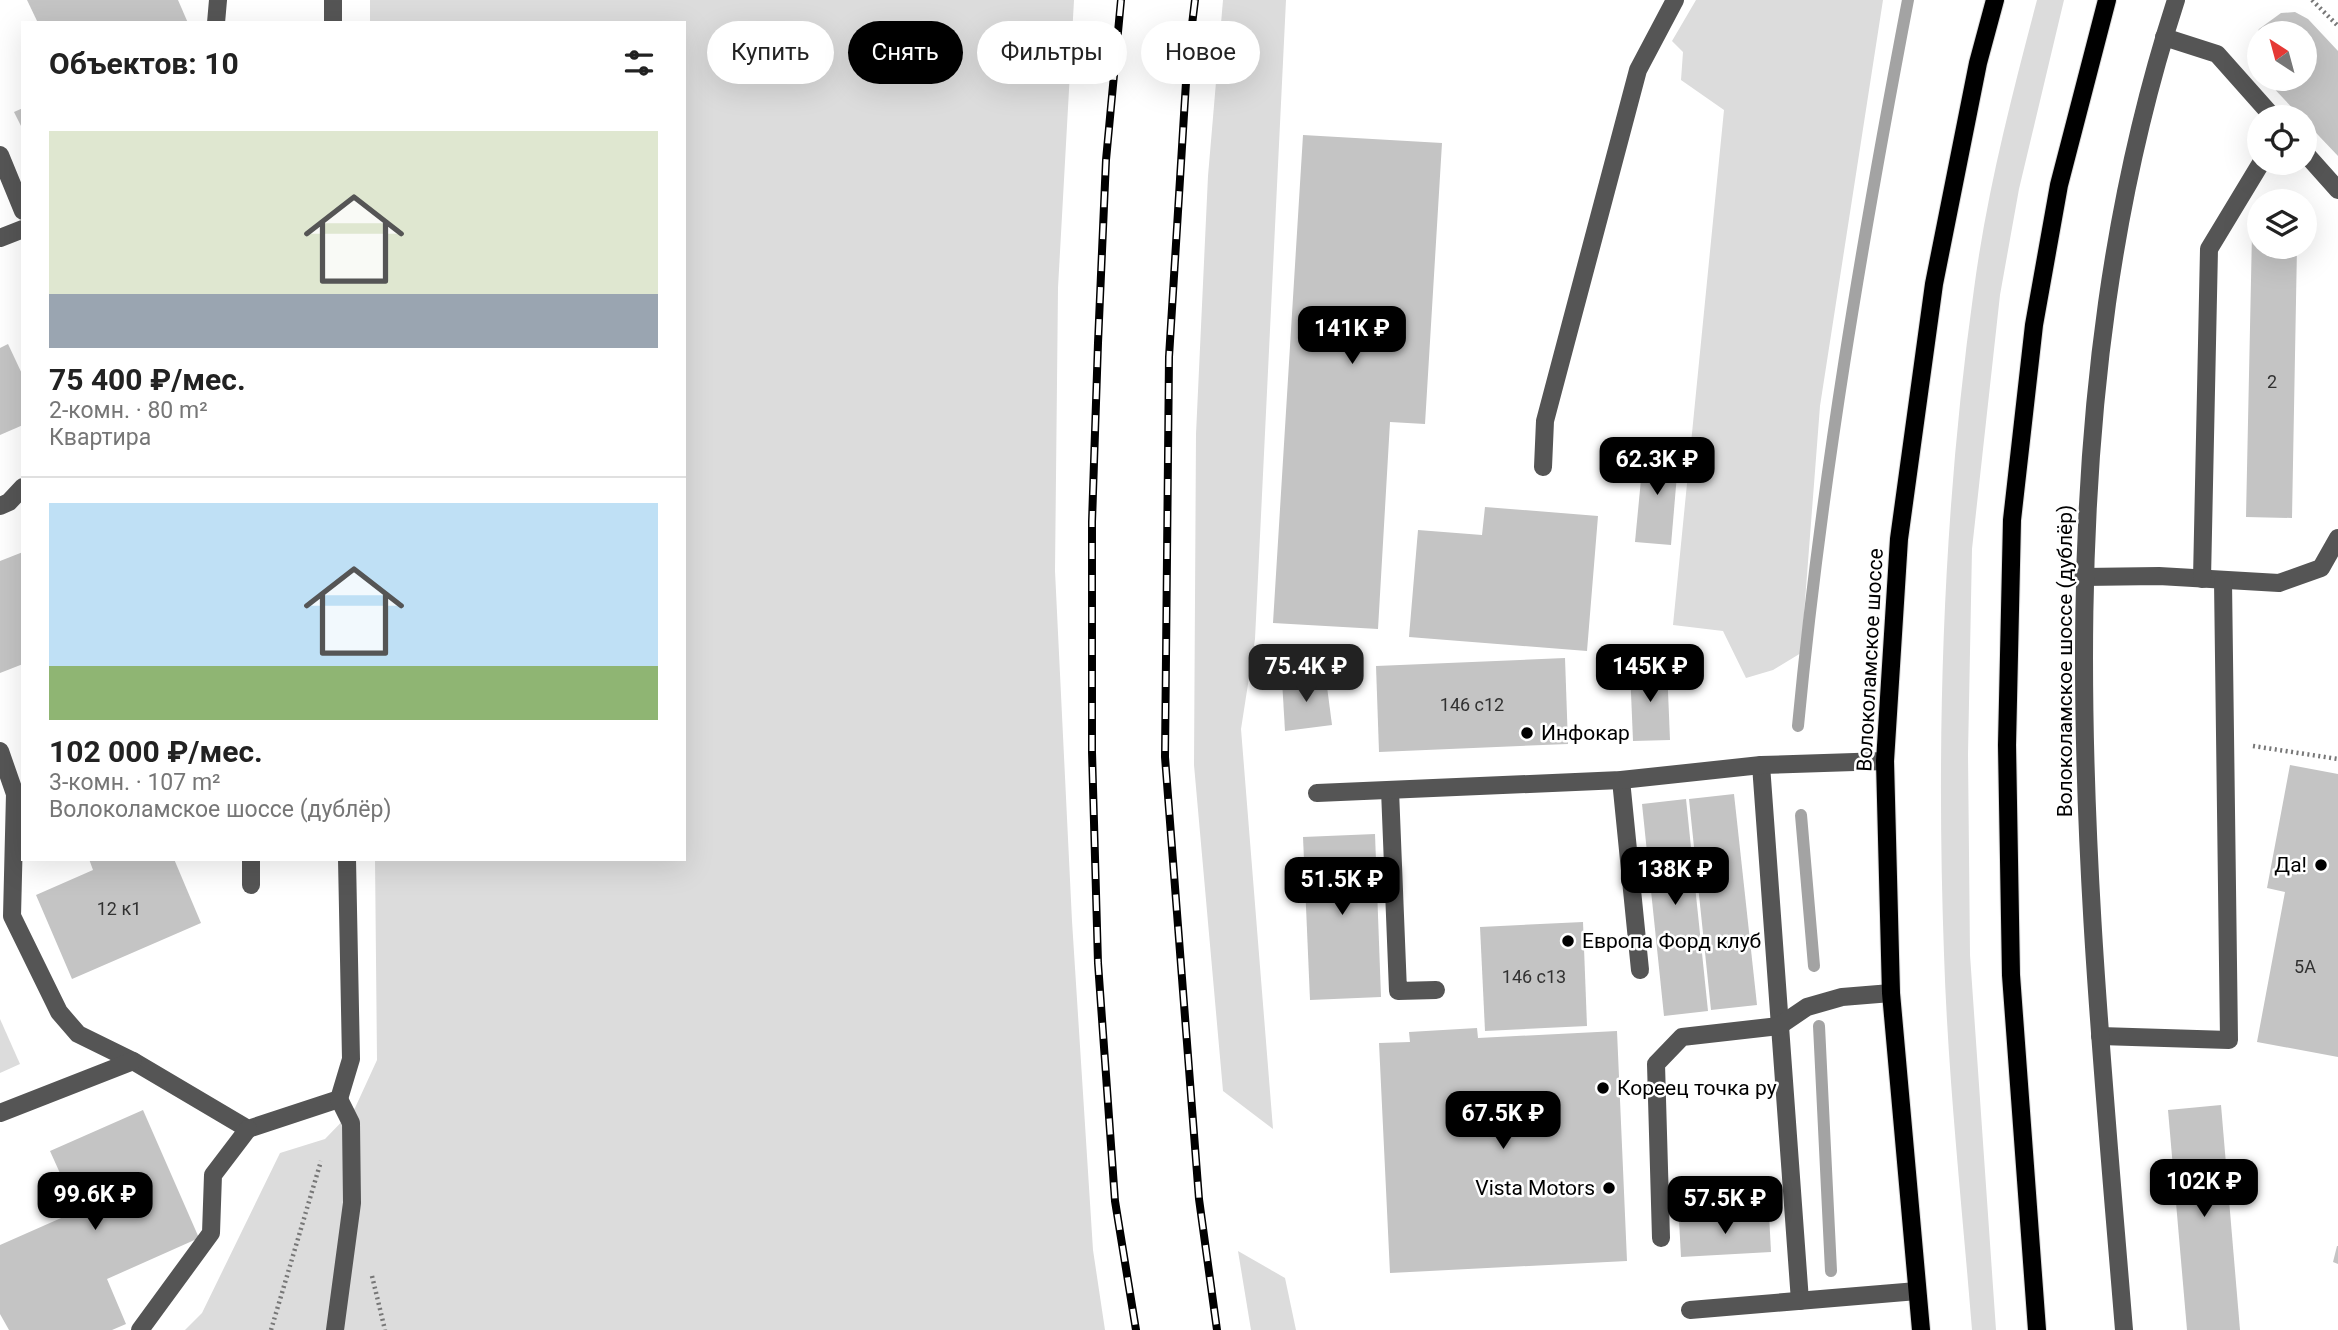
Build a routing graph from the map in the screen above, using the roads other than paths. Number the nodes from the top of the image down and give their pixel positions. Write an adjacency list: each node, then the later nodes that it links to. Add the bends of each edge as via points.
1 (218, 0): 7 (street)
2 (333, 0): 8 (street)
3 (1675, 0): 18 (street, via 1638,70 1545,421)
4 (1995, 0): 27 (main road, Волоколамское шоссе, via 1934,284 1899,539)
5 (2107, 0): 51 (main road, via 2059,185 2034,325 2012,520 2007,746 2011,975)
6 (2176, 0): 9 (street, Волоколамское шоссе (дублёр))
7 (216, 21)
8 (333, 21)
9 (2164, 37): 10 (street, via 2217,54); 23 (street, Волоколамское шоссе (дублёр), via 2136,141 2099,355)
10 (2262, 105)
11 (0, 155): 15 (street)
12 (2317, 166): 14 (street)
13 (2254, 175): 24 (street, via 2209,249)
14 (2338, 190)
15 (21, 206)
16 (21, 230): 17 (street)
17 (0, 238)
18 (1543, 467)
19 (21, 489): 20 (street)
20 (0, 506)
21 (2338, 538): 22 (street)
22 (2330, 569): 25 (street, via 2279,583)
23 (2083, 577): 24 (street); 39 (street, Волоколамское шоссе (дублёр), via 2086,761)
24 (2202, 579): 25 (street)
25 (2222, 581): 39 (street, via 2228,1040)
26 (0, 753): 40 (street, via 15,794 12,916 59,1012 78,1034)
27 (1885, 761): 28 (street); 37 (main road, Волоколамское шоссе)
28 (1761, 765): 29 (street); 38 (street)
29 (1621, 780): 30 (street); 35 (street)
30 (1390, 790): 31 (street); 36 (street, via 1398,991)
31 (1317, 793)
32 (251, 861): 34 (street)
33 (346, 861): 41 (street, via 351,1059)
34 (251, 885)
35 (1640, 970)
36 (1436, 989)
37 (1891, 993): 38 (street, via 1842,997 1807,1007); 45 (main road, Волоколамское шоссе)
38 (1779, 1026): 44 (street, via 1682,1037 1656,1064); 46 (street)
39 (2100, 1036): 52 (street, Волоколамское шоссе (дублёр))
40 (133, 1061): 42 (street); 43 (street)
41 (339, 1099): 43 (street); 49 (street, via 351,1123 352,1203)
42 (0, 1113)
43 (248, 1129): 48 (street, via 213,1175 211,1233)
44 (1661, 1238)
45 (1917, 1291): 46 (street); 50 (main road, Волоколамское шоссе)
46 (1800, 1301): 47 (street)
47 (1690, 1310)
48 (140, 1330)
49 (335, 1330)
50 (1921, 1330)
51 (2036, 1330)
52 (2124, 1330)

